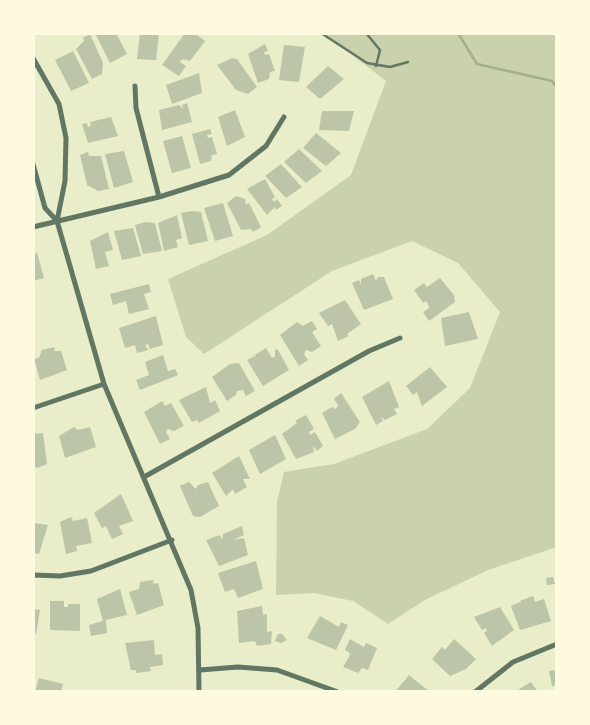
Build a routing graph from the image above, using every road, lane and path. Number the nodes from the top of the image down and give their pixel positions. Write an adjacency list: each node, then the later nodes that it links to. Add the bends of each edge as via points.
1 (321, 33): 5 (lane)
2 (366, 33): 5 (lane, via 380,50)
3 (33, 58): 10 (street, via 59,104 66,138 65,181)
4 (408, 62): 5 (lane)
5 (376, 66)
6 (135, 86): 9 (street, via 136,108)
7 (284, 117): 9 (street, via 266,146 248,163 204,185)
8 (33, 164): 10 (street, via 45,208)
9 (159, 197): 10 (street)
10 (57, 221): 11 (street); 13 (street)
11 (33, 227)
12 (400, 338): 15 (street)
13 (104, 384): 14 (street); 15 (street)
14 (33, 408)
15 (144, 477): 16 (street)
16 (172, 540): 17 (street, via 91,571); 19 (street, via 191,590)
17 (33, 575)
18 (557, 644): 22 (street, via 513,662)
19 (200, 670): 20 (street); 21 (street, via 277,670)
20 (199, 692)
21 (338, 692)
22 (475, 692)

